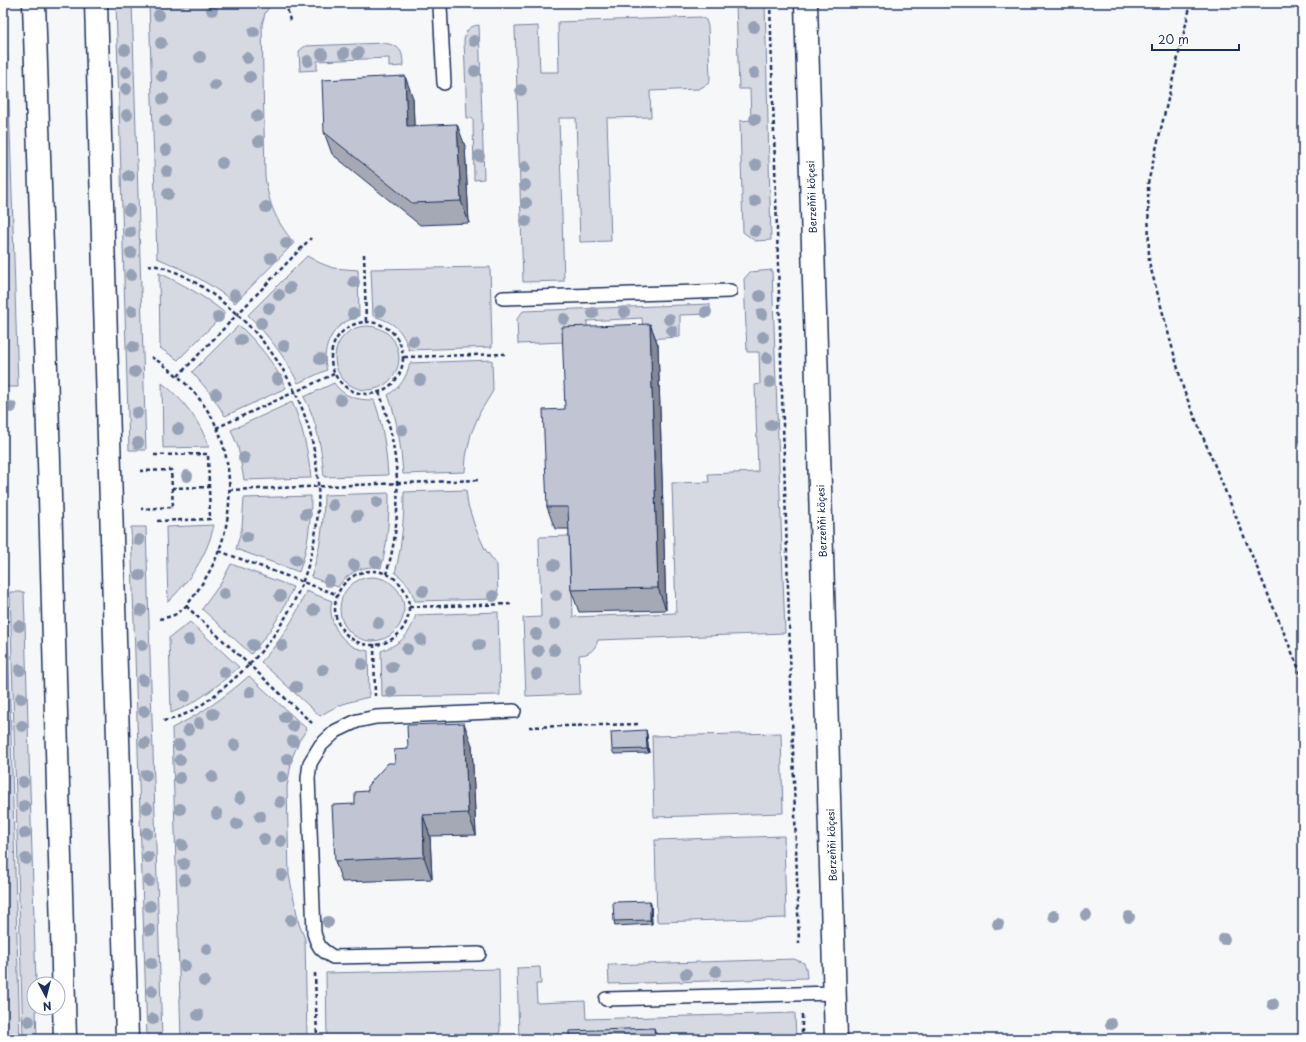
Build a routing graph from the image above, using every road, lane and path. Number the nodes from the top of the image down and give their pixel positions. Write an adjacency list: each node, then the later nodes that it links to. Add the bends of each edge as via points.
1 (34, 3): 57 (main road)
2 (96, 3): 58 (main road)
3 (286, 3): 8 (path)
4 (770, 3): 52 (path)
5 (806, 3): 55 (main road, Berzeňňi köçesi)
6 (1191, 3): 45 (path, via 1148,183 1149,262 1184,391)
7 (440, 6): 9 (lane)
8 (290, 20)
9 (444, 83)
10 (311, 238): 15 (path)
11 (364, 254): 16 (path)
12 (148, 265): 15 (path, via 162,267 186,278 211,293)
13 (730, 291): 14 (lane)
14 (503, 298)
15 (237, 315): 21 (path); 22 (path, via 272,352)
16 (366, 322): 19 (path, via 385,326 395,334 402,345); 20 (path, via 348,327 338,335 332,346 330,359)
17 (505, 354): 19 (path)
18 (151, 357): 21 (path)
19 (404, 357): 23 (path, via 402,370 396,381 386,390)
20 (334, 374): 22 (path); 23 (path, via 339,383 349,390 362,395)
21 (178, 376): 24 (path, via 202,404)
22 (295, 392): 24 (path); 29 (path, via 309,430 316,459)
23 (379, 392): 28 (path, via 393,446)
24 (216, 428): 32 (path, via 224,450)
25 (154, 455): 30 (path, via 208,454)
26 (140, 471): 31 (path, via 171,470)
27 (478, 480): 28 (path)
28 (396, 483): 29 (path); 36 (path, via 396,522 391,559)
29 (318, 486): 32 (path); 37 (path, via 313,544)
30 (209, 487): 31 (path); 34 (path, via 210,519)
31 (172, 488): 33 (path, via 173,507)
32 (229, 490): 35 (path, via 227,524)
33 (141, 508)
34 (156, 521)
35 (219, 551): 37 (path); 40 (path, via 210,572)
36 (386, 574): 38 (path, via 365,572 353,577); 41 (path, via 400,584 407,595)
37 (303, 582): 38 (path); 44 (path, via 283,623 266,648)
38 (338, 595): 43 (path, via 335,609 338,622 345,632 355,641)
39 (512, 604): 41 (path)
40 (186, 606): 42 (path, via 174,614); 44 (path)
41 (409, 607): 43 (path, via 407,620 401,631 392,640)
42 (159, 619)
43 (374, 644): 47 (path)
44 (250, 665): 48 (path, via 202,704 178,718); 51 (path)
45 (1303, 679)
46 (514, 711): 47 (lane)
47 (376, 717): 51 (lane, via 357,721)
48 (162, 721)
49 (639, 724): 50 (path)
50 (522, 728)
51 (328, 738): 53 (lane, via 310,763 308,778 314,933)
52 (799, 944)
53 (321, 949): 54 (lane, via 334,957); 59 (path, via 315,967)
54 (479, 954)
55 (835, 993): 56 (lane); 60 (main road, Berzeňňi köçesi)
56 (606, 999)
57 (65, 1039)
58 (128, 1039)
59 (317, 1039)
60 (836, 1039)

